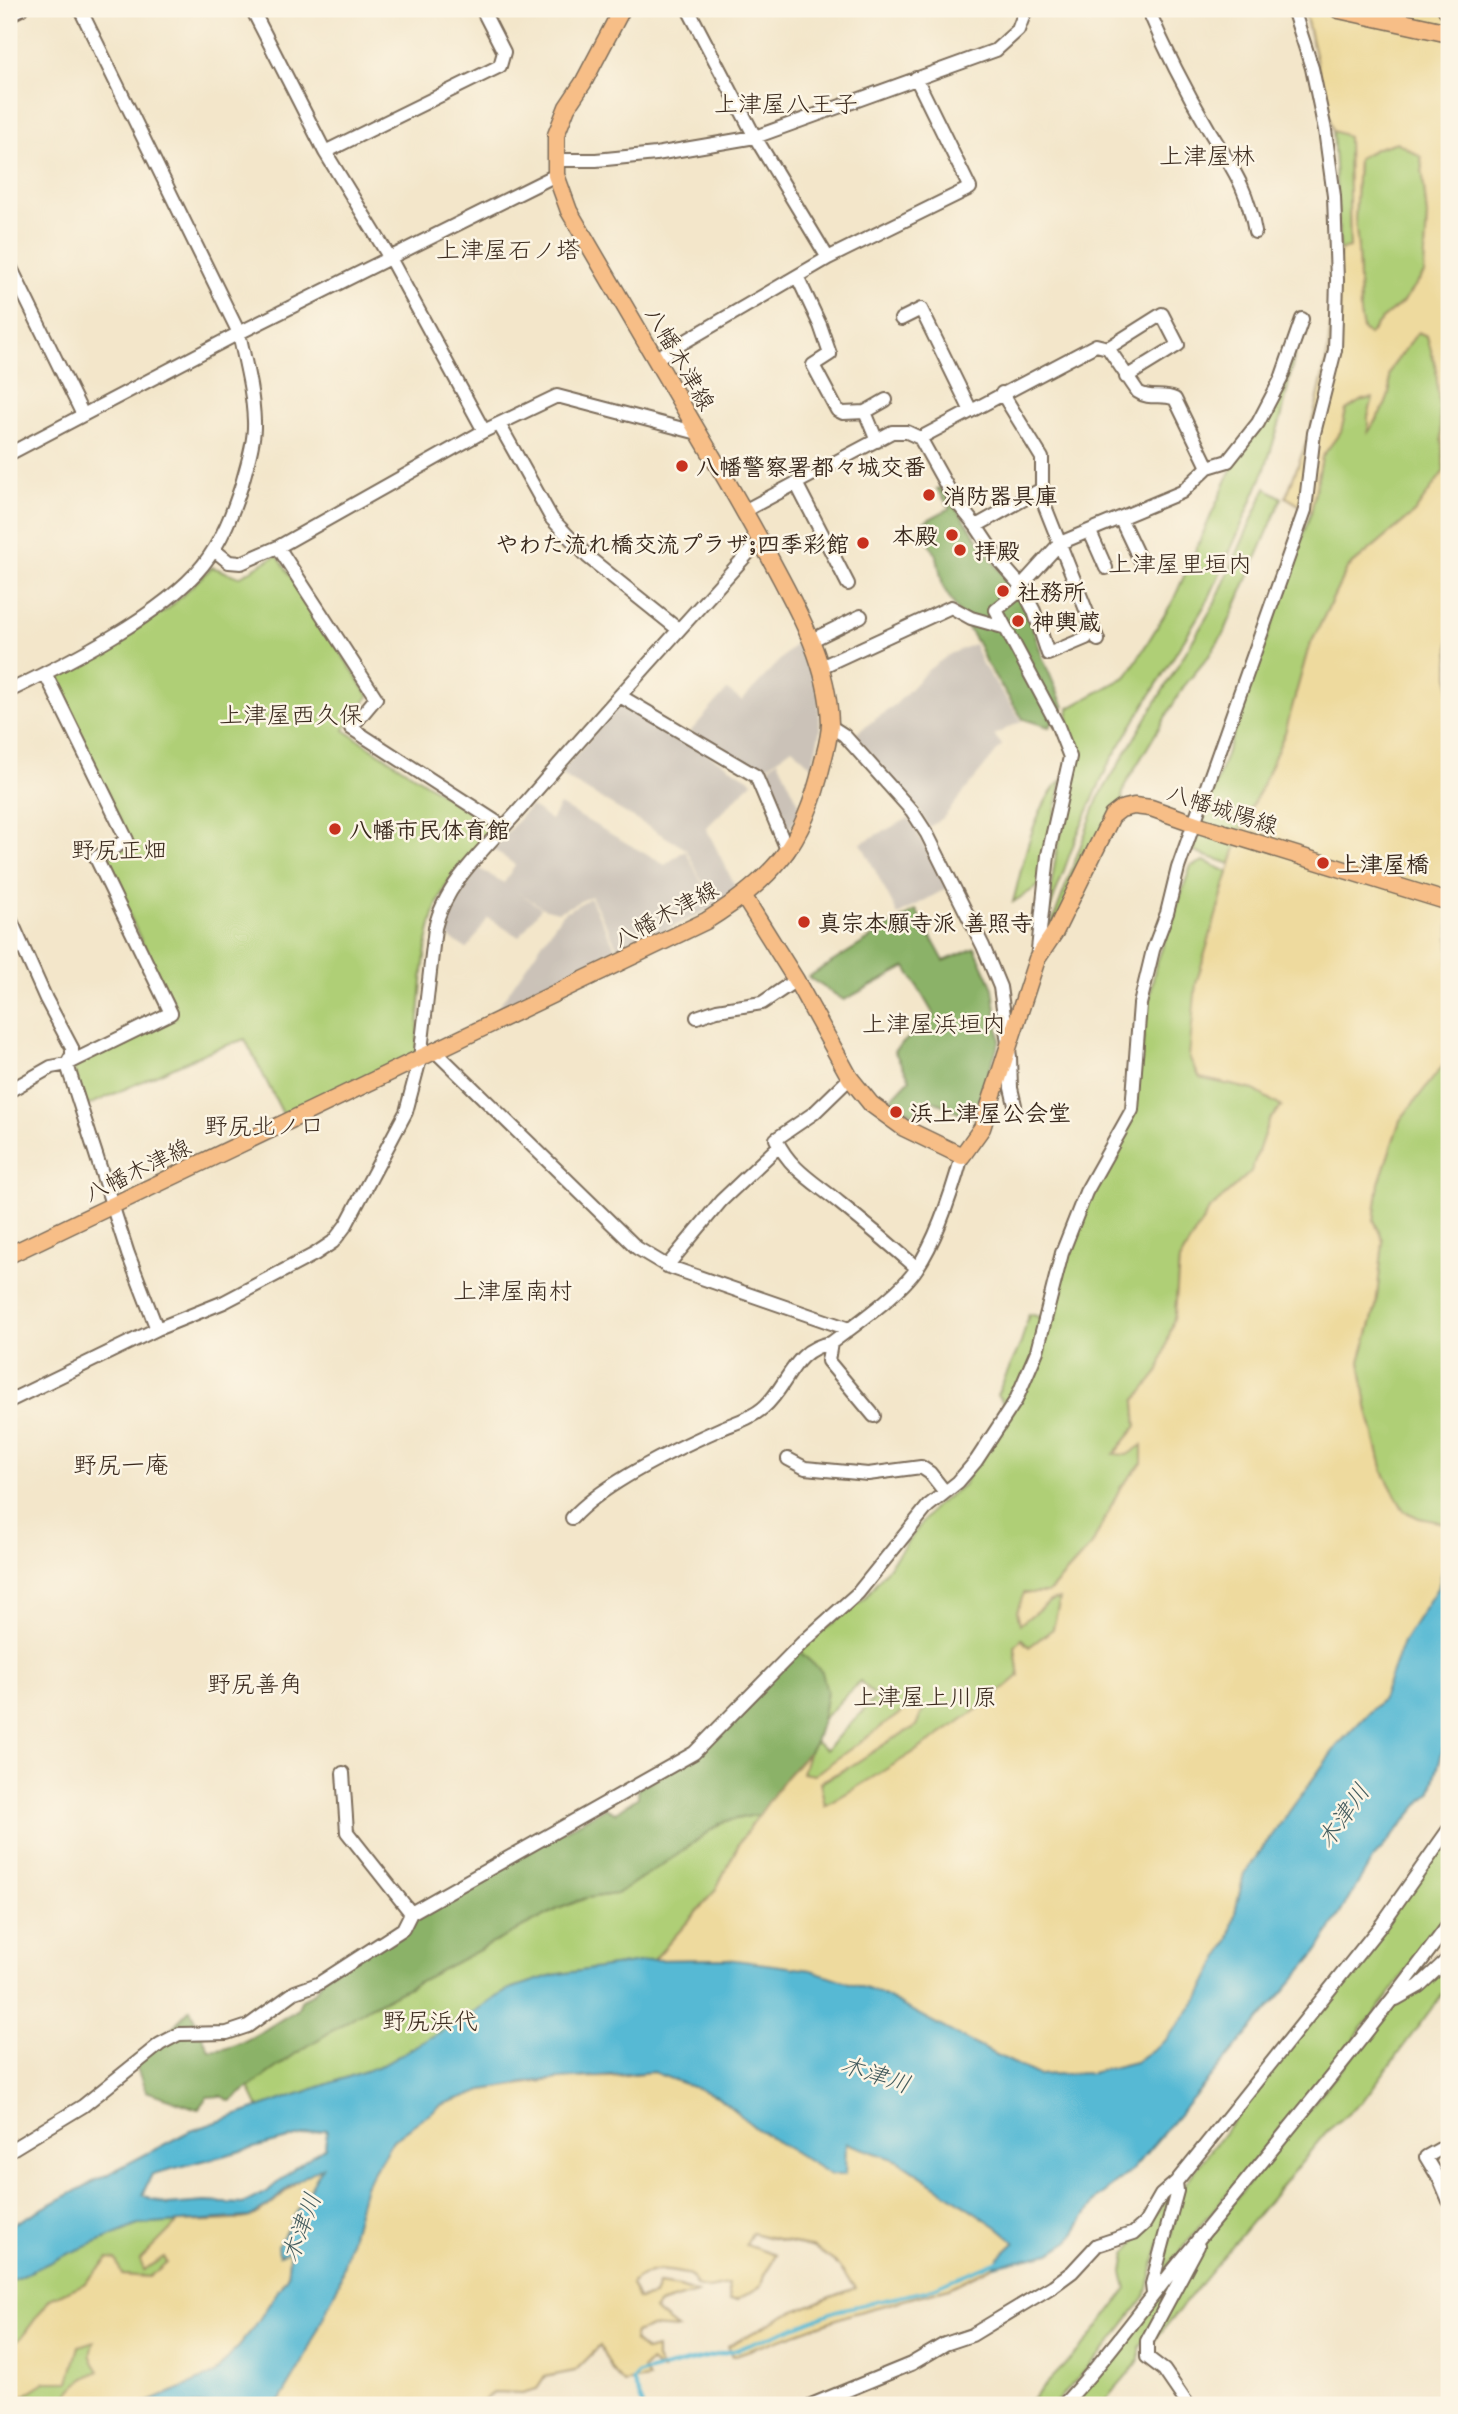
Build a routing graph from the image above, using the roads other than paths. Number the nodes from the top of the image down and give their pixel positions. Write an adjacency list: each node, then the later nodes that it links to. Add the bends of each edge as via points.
1 (21, 9): 11 (street)
2 (80, 9): 24 (street)
3 (253, 9): 15 (street)
4 (482, 9): 15 (street, via 503,52 500,66)
5 (622, 9): 16 (main road, 八幡木津線, via 567,107 556,135)
6 (688, 9): 14 (street)
7 (1026, 9): 13 (street, via 1018,30 996,50)
8 (1148, 9): 17 (street, via 1162,43 1239,177)
9 (1293, 9): 65 (street, via 1312,68 1334,196 1335,350 1314,433 1305,510)
10 (1339, 9): 12 (highway)
11 (9, 15)
12 (1449, 33)
13 (916, 78): 14 (street); 19 (street, via 970,188)
14 (755, 137): 16 (street); 19 (street)
15 (325, 152): 18 (street)
16 (555, 167): 18 (street); 26 (main road, 八幡木津線, via 569,211)
17 (1255, 232)
18 (390, 258): 24 (street); 34 (street)
19 (828, 258): 21 (street)
20 (9, 264): 32 (street)
21 (798, 278): 26 (street); 31 (street, via 830,354 813,365 836,410)
22 (901, 319): 30 (street, via 921,309)
23 (1302, 319): 39 (street, via 1281,379 1258,423 1228,461)
24 (239, 332): 32 (street); 49 (street, via 255,424 234,509)
25 (1108, 348): 27 (street); 27 (street, via 1162,314 1178,345); 28 (street, via 1096,345)
26 (655, 359): 35 (main road, 八幡木津線)
27 (1126, 377): 39 (street, via 1143,396 1175,399)
28 (1002, 393): 30 (street); 41 (street, via 1042,458)
29 (887, 400): 31 (street)
30 (971, 411): 36 (street)
31 (865, 412): 37 (street)
32 (83, 415): 38 (street)
33 (499, 424): 34 (street); 35 (street, via 557,397); 57 (street, via 552,519 588,557)
34 (484, 431): 48 (street)
35 (698, 433): 42 (main road, 八幡木津線)
36 (920, 438): 37 (street, via 892,432); 44 (street, via 948,489)
37 (877, 440): 40 (street)
38 (9, 454)
39 (1208, 467): 43 (street, via 1182,492)
40 (797, 485): 42 (street); 52 (street)
41 (1042, 489): 44 (street); 47 (street)
42 (744, 511): 46 (main road, 八幡木津線)
43 (1121, 520): 45 (street); 50 (street)
44 (976, 526): 53 (street)
45 (1090, 532): 47 (street); 51 (street)
46 (760, 540): 57 (street); 58 (main road, 八幡木津線)
47 (1060, 543): 53 (street); 55 (street)
48 (278, 547): 49 (street, via 241,563 229,562); 66 (street, via 376,698 351,728)
49 (214, 550): 61 (street, via 172,596)
50 (1139, 558)
51 (1106, 568)
52 (848, 584)
53 (1021, 586): 55 (street, via 1048,654 1086,638); 56 (street, via 996,610)
54 (861, 616): 58 (street)
55 (1090, 620): 59 (street)
56 (1003, 627): 60 (street, via 951,607); 71 (street, via 1058,724 1070,757 1048,855)
57 (679, 630): 63 (street)
58 (812, 640): 60 (main road, 八幡木津線)
59 (1098, 640)
60 (821, 667): 64 (main road, 八幡木津線)
61 (44, 673): 62 (street); 77 (street, via 127,840 96,858 171,1013)
62 (9, 691)
63 (620, 696): 66 (street); 67 (street, via 756,776)
64 (830, 726): 67 (main road, 八幡木津線, via 816,792); 74 (street, via 844,735 927,834 1000,987)
65 (1197, 825): 69 (main road, 八幡城陽線); 71 (main road, 八幡城陽線, via 1134,806 1112,816); 93 (street, via 1178,868 1140,1004 1132,1110 1076,1216 1037,1351 1016,1400 976,1461)
66 (504, 827): 76 (street, via 450,889 438,914)
67 (788, 852): 68 (main road, 八幡木津線)
68 (744, 897): 72 (main road); 75 (main road, 八幡木津線, via 706,921)
69 (1449, 902)
70 (9, 916): 77 (street, via 72,1048)
71 (1037, 959): 74 (main road, 八幡城陽線)
72 (796, 980): 73 (street, via 762,1003); 78 (main road)
73 (697, 1017)
74 (1009, 1040): 80 (street); 82 (main road, 八幡城陽線, via 982,1128)
75 (436, 1052): 76 (main road, 八幡木津線); 85 (street, via 637,1248)
76 (420, 1059): 83 (main road, 八幡木津線); 87 (street, via 406,1112 346,1226 333,1242 224,1302)
77 (67, 1064): 79 (street, via 51,1067); 83 (street)
78 (850, 1078): 81 (street, via 814,1113 776,1139); 82 (main road, via 872,1104 904,1128)
79 (9, 1091)
80 (1015, 1105)
81 (779, 1146): 85 (street, via 720,1201); 86 (street, via 801,1173)
82 (962, 1156): 86 (street, via 951,1198)
83 (112, 1206): 84 (main road, 八幡木津線); 87 (street)
84 (9, 1255)
85 (667, 1266): 88 (street)
86 (918, 1268): 88 (street)
87 (157, 1329): 90 (street)
88 (849, 1329): 89 (street)
89 (831, 1343): 91 (street, via 828,1361); 94 (street, via 805,1353 765,1407 629,1475)
90 (9, 1401)
91 (874, 1416)
92 (788, 1459): 93 (street, via 805,1468 868,1474 921,1467)
93 (945, 1492): 97 (street, via 928,1506 858,1593 694,1753)
94 (572, 1518)
95 (343, 1773): 97 (street, via 347,1832)
96 (1449, 1829): 103 (street, via 1382,1924)
97 (411, 1913): 102 (street, via 403,1929 318,1984 295,1992 248,2026 227,2033 179,2034 160,2044 83,2106)
98 (1449, 1924): 100 (street)
99 (1449, 1958): 100 (street, via 1419,1986)
100 (1392, 2001): 105 (street)
101 (1449, 2144): 104 (street, via 1426,2157)
102 (9, 2151)
103 (1176, 2182): 106 (street); 107 (street, via 1134,2233 1097,2245 1053,2286 972,2335)
104 (1449, 2201)
105 (1196, 2241): 106 (street); 109 (street, via 1198,2249 1146,2351)
106 (1153, 2294): 108 (street)
107 (811, 2405)
108 (1063, 2405)
109 (1188, 2405)

